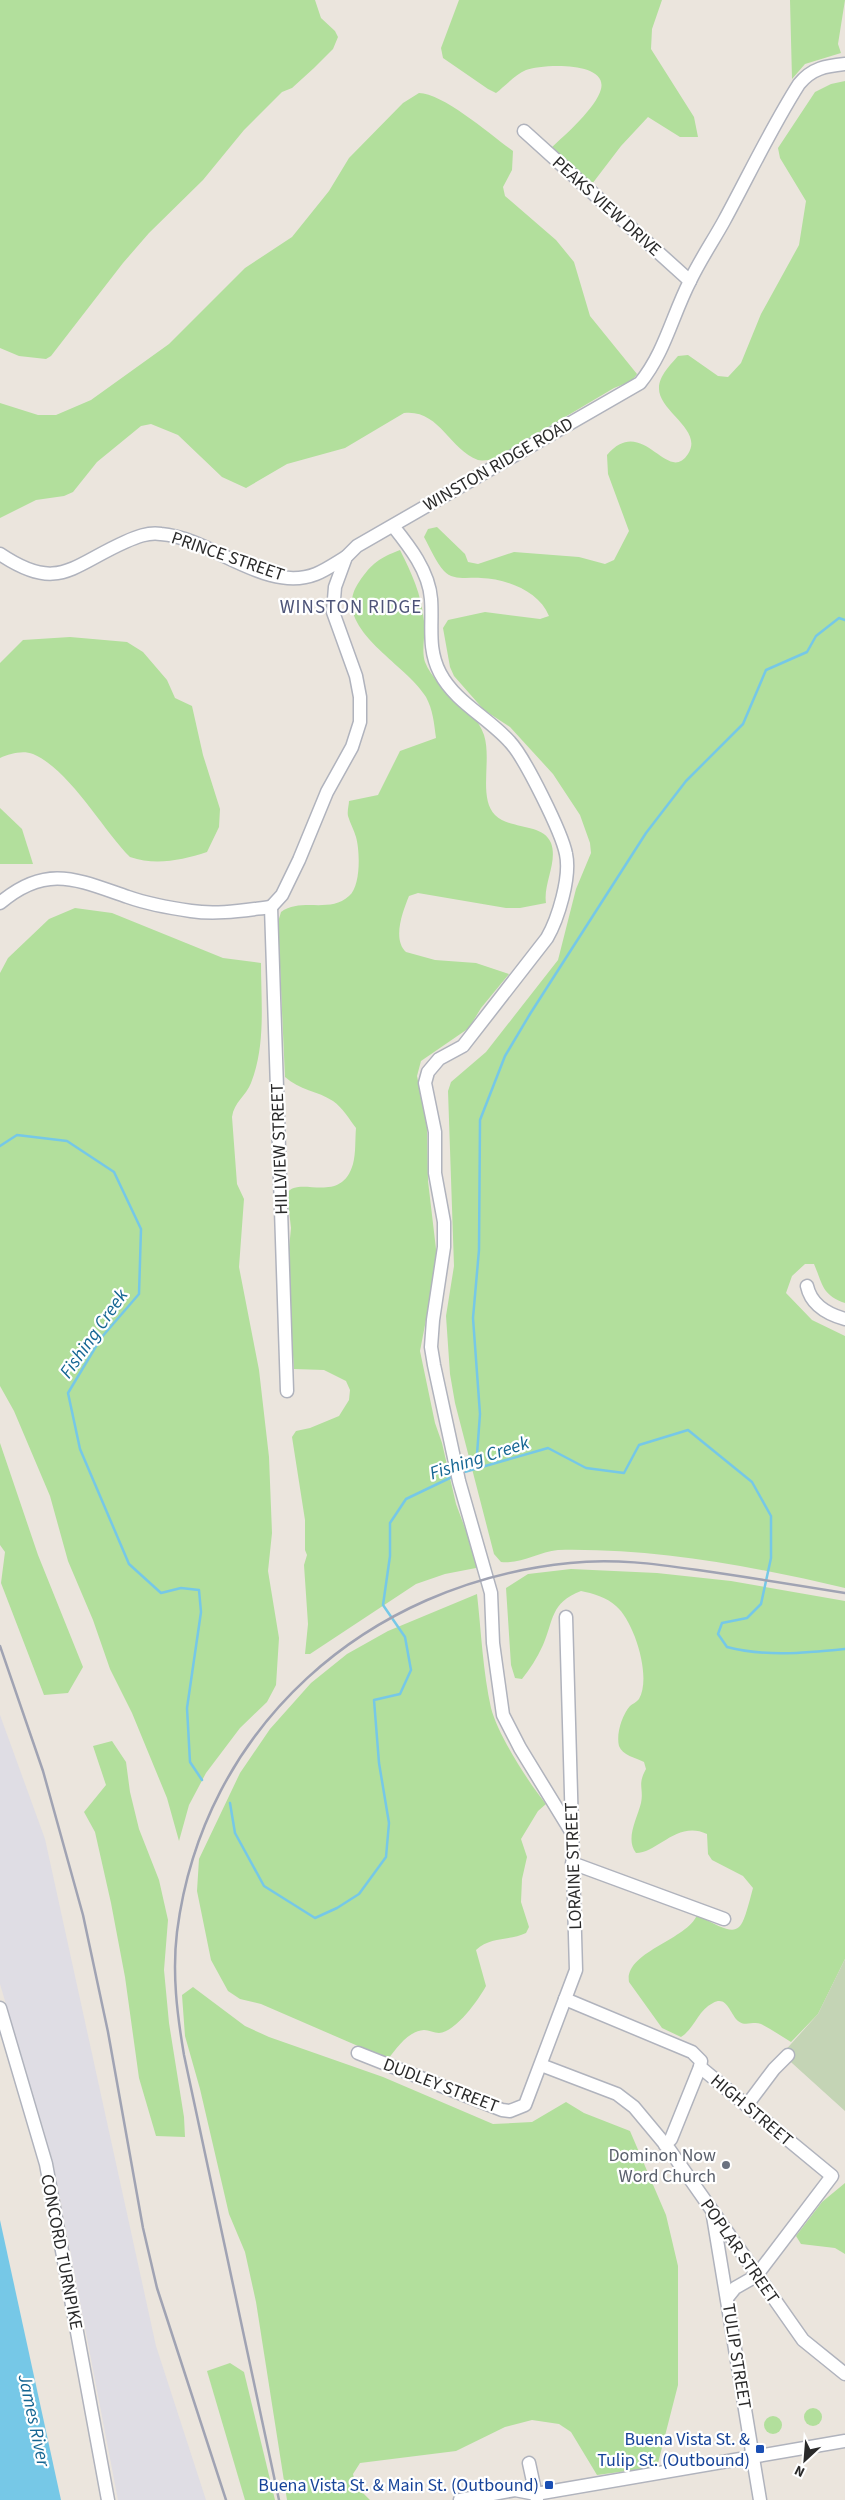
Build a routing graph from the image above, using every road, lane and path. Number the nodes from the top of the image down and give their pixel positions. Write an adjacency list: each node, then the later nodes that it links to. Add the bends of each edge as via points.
1 (845, 64): 3 (street, WINSTON RIDGE ROAD, via 824,66 806,76 800,84 768,134)
2 (524, 131): 3 (street, PEAKS VIEW DRIVE)
3 (690, 281): 4 (street, WINSTON RIDGE ROAD, via 664,348 640,383)
4 (392, 526): 6 (street, WINSTON RIDGE ROAD, via 357,546); 13 (street, via 408,544 425,574 431,597 431,649 441,675 456,693 511,742 524,762 567,855 557,920 547,938 463,1046 433,1064 426,1084 435,1132 435,1173 444,1222 432,1347 458,1476 491,1593 493,1643 503,1715)
5 (0, 554): 6 (street, PRINCE STREET, via 47,575 77,567 136,537 161,534 198,542 251,568 280,578 315,574)
6 (346, 557): 8 (street, via 335,587 333,612 356,676 360,722 352,747 327,792 299,860 282,895)
7 (0, 903): 8 (street, via 34,882 70,878 129,898 194,912)
8 (271, 907): 11 (street, HILLVIEW STREET)
9 (807, 1286): 10 (street, via 812,1301)
10 (845, 1319)
11 (287, 1390)
12 (566, 1617): 13 (street, LORAINE STREET)
13 (572, 1833): 14 (street, LORAINE STREET)
14 (572, 1863): 15 (street); 16 (street, LORAINE STREET, via 576,1970)
15 (724, 1920)
16 (565, 1999): 20 (street, LORAINE STREET); 21 (street, HIGH STREET, via 692,2052 702,2061)
17 (0, 2008): 33 (street, CONCORD TURNPIKE, via 46,2164)
18 (358, 2053): 22 (street, DUDLEY STREET, via 502,2110 510,2111)
19 (788, 2055): 23 (street)
20 (541, 2065): 22 (street, LORAINE STREET); 24 (street, POPLAR STREET, via 617,2094 634,2107)
21 (700, 2066): 23 (street, HIGH STREET); 24 (street, via 671,2139)
22 (525, 2105)
23 (748, 2105): 26 (street, HIGH STREET, via 832,2176)
24 (665, 2145): 25 (street, POPLAR STREET)
25 (712, 2211): 26 (street, POPLAR STREET); 27 (street, TULIP STREET)
26 (756, 2276): 27 (street, via 735,2288); 28 (street, POPLAR STREET, via 803,2340)
27 (727, 2298): 30 (street, TULIP STREET)
28 (845, 2374)
29 (845, 2441): 30 (street)
30 (753, 2458): 32 (street); 35 (street, TULIP STREET)
31 (530, 2463): 32 (street)
32 (536, 2497): 34 (street, via 515,2490)
33 (108, 2500)
34 (460, 2500)
35 (760, 2500)

